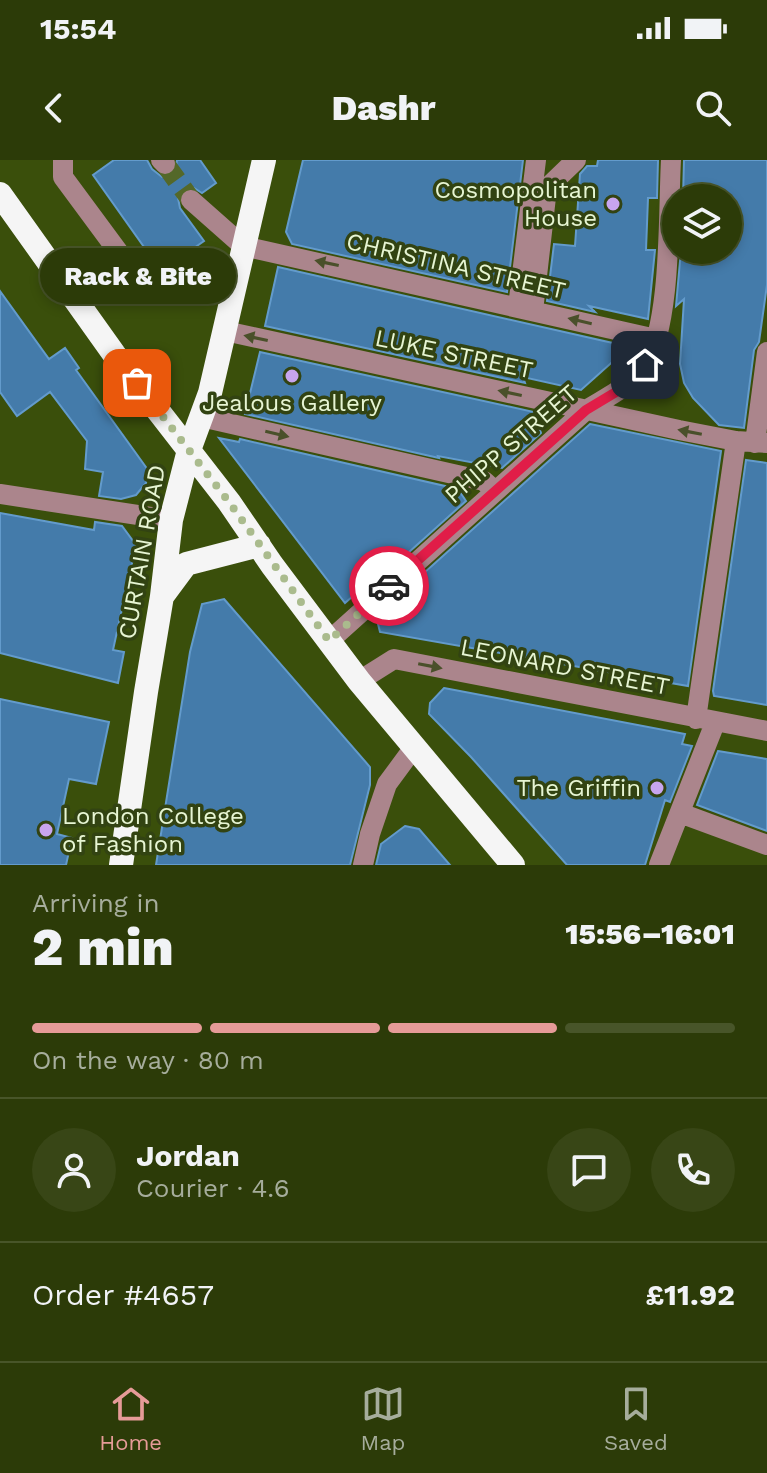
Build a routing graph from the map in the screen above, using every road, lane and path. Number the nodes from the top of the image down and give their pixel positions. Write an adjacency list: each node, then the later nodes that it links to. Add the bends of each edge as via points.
1 (63, 160): 9 (street, via 63,177)
2 (264, 160): 8 (highway, CURTAIN ROAD)
3 (536, 160): 10 (street)
4 (576, 160): 10 (street, via 547,188)
5 (671, 160): 12 (street, PHIPP STREET, via 662,318)
6 (0, 194): 17 (highway)
7 (191, 200): 8 (street)
8 (243, 246): 10 (street, CHRISTINA STREET, one-way to 8); 11 (highway, CURTAIN ROAD)
9 (148, 292)
10 (526, 309): 12 (street, CHRISTINA STREET, one-way to 10)
11 (225, 331): 14 (street, LUKE STREET, one-way to 11); 15 (highway, CURTAIN ROAD)
12 (656, 339): 14 (street, PHIPP STREET, via 645,365 626,386)
13 (767, 353): 16 (street)
14 (586, 410): 16 (street, LUKE STREET, one-way to 14); 18 (street, PHIPP STREET)
15 (201, 417): 17 (highway, CURTAIN ROAD); 18 (street, one-way to 18, via 484,481)
16 (753, 443): 25 (street)
17 (189, 450): 20 (highway, CURTAIN ROAD); 21 (highway)
18 (495, 491): 23 (street, PHIPP STREET)
19 (0, 494): 20 (street)
20 (171, 520): 22 (highway, CURTAIN ROAD)
21 (259, 545): 22 (highway, via 186,564); 23 (highway)
22 (162, 596): 30 (highway, CURTAIN ROAD)
23 (329, 641): 24 (highway)
24 (359, 681): 25 (street, LEONARD STREET, one-way to 25, via 394,659); 27 (highway)
25 (706, 721): 26 (street, LEONARD STREET); 28 (street)
26 (767, 731)
27 (415, 746): 31 (street, via 387,784); 32 (highway)
28 (680, 813): 29 (street); 33 (street)
29 (767, 845)
30 (121, 865)
31 (363, 865)
32 (513, 865)
33 (659, 865)

